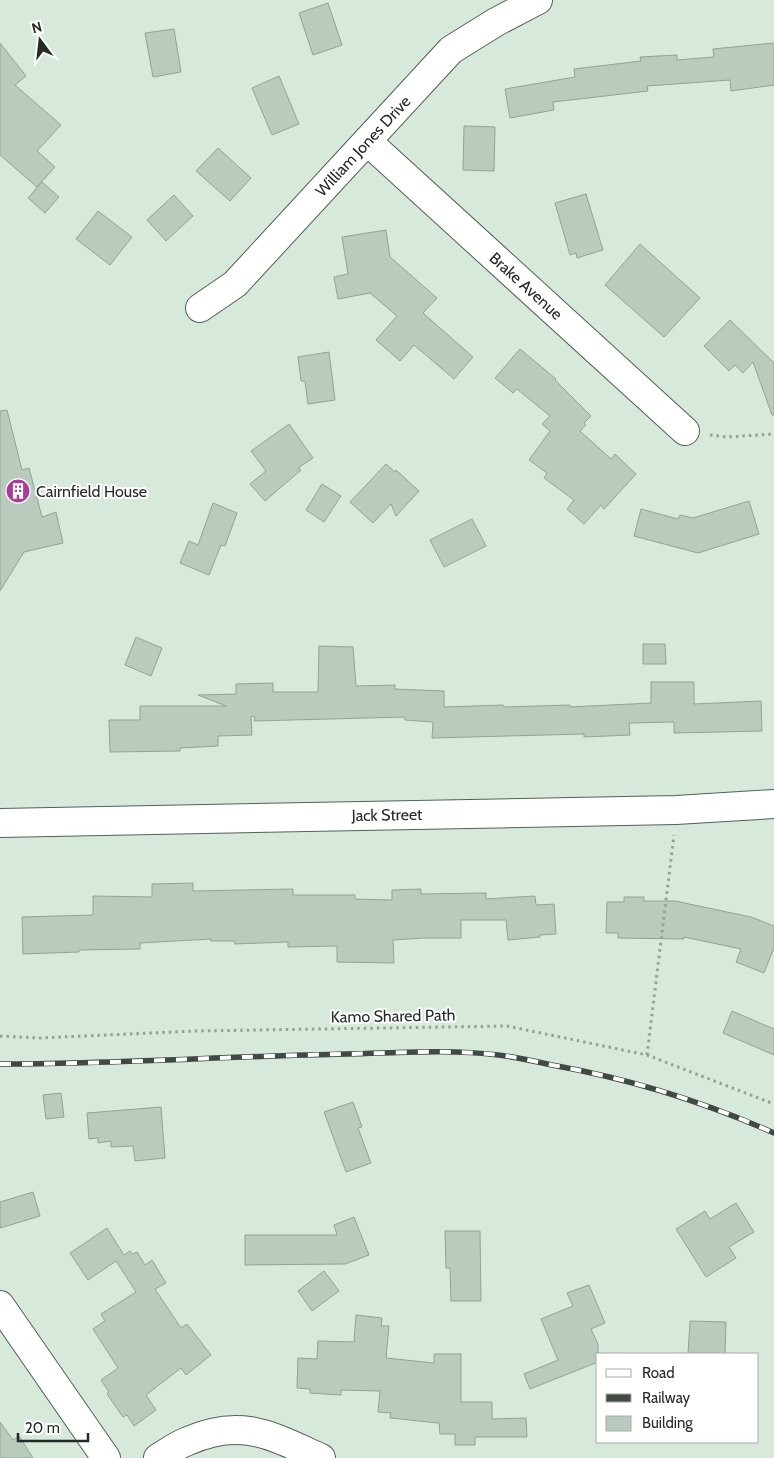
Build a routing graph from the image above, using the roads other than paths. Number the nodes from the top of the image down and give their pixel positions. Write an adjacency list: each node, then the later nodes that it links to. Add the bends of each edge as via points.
1 (536, 0): 2 (street, William Jones Drive, via 451,50)
2 (367, 141): 3 (street, William Jones Drive, via 235,284); 4 (street, Brake Avenue)
3 (200, 308)
4 (685, 431)
5 (774, 804): 6 (street, Jack Street, via 676,810)
6 (0, 823)
7 (0, 1305): 8 (street)
8 (100, 1456)
9 (158, 1458): 10 (street, via 186,1441 228,1429 270,1435)
10 (321, 1458)

